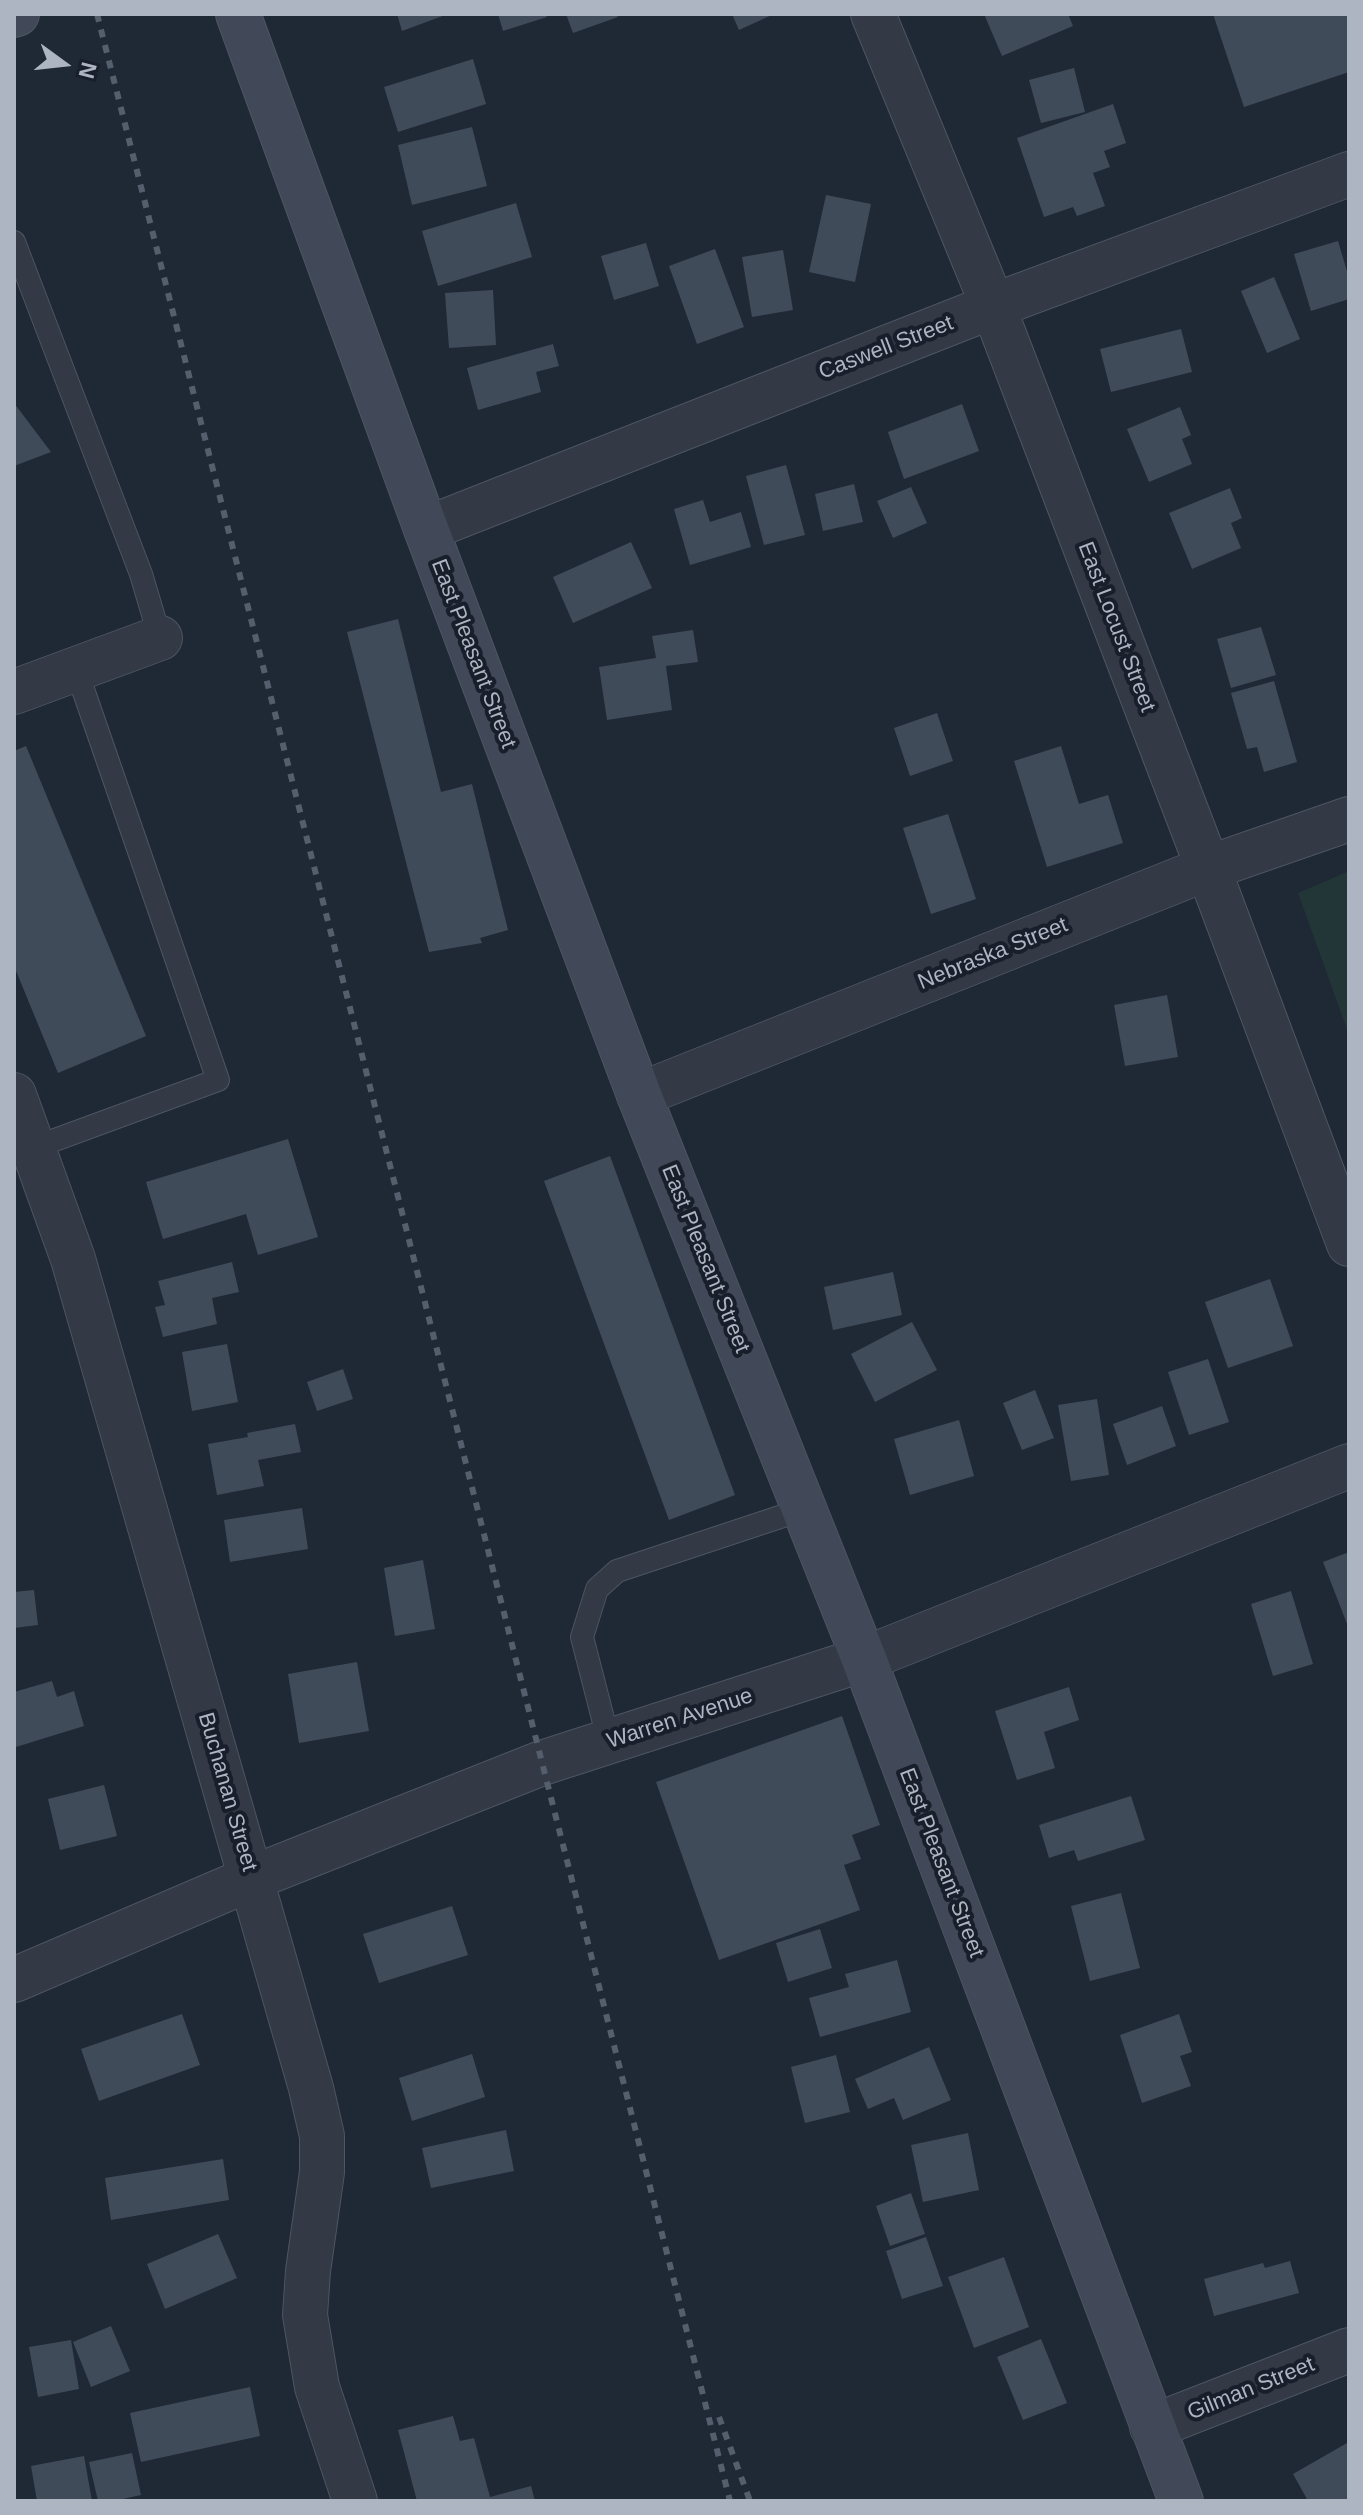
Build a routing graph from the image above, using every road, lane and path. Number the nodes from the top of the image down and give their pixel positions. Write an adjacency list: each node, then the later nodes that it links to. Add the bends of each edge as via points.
1 (238, 14): 6 (main road, East Pleasant Street)
2 (873, 14): 5 (street, East Locust Street)
3 (1349, 174): 5 (street, Caswell Street)
4 (14, 242): 7 (lane, via 141,574)
5 (993, 306): 6 (street, Caswell Street); 11 (street, East Locust Street)
6 (426, 529): 13 (main road, East Pleasant Street)
7 (160, 638): 8 (street)
8 (76, 669): 9 (street); 14 (lane, via 218,1080)
9 (14, 692)
10 (1349, 819): 11 (street, Nebraska Street)
11 (1208, 868): 13 (street, Nebraska Street); 15 (street, East Locust Street)
12 (14, 1095): 14 (street, Buchanan Street)
13 (639, 1095): 17 (main road, East Pleasant Street)
14 (33, 1148): 20 (street, Buchanan Street, via 73,1259)
15 (1349, 1244)
16 (1349, 1466): 18 (street, Warren Avenue)
17 (804, 1509): 18 (main road, East Pleasant Street); 19 (lane, via 617,1571 597,1589 582,1637)
18 (864, 1659): 19 (street, Warren Avenue); 23 (main road, East Pleasant Street)
19 (609, 1742): 20 (street, Warren Avenue, via 542,1763)
20 (252, 1878): 21 (street, Warren Avenue); 24 (street, Buchanan Street, via 322,2136 305,2315 317,2387)
21 (14, 1980)
22 (1349, 2350): 23 (street, Gilman Street)
23 (1152, 2427): 25 (main road, East Pleasant Street)
24 (355, 2501)
25 (1181, 2501)

